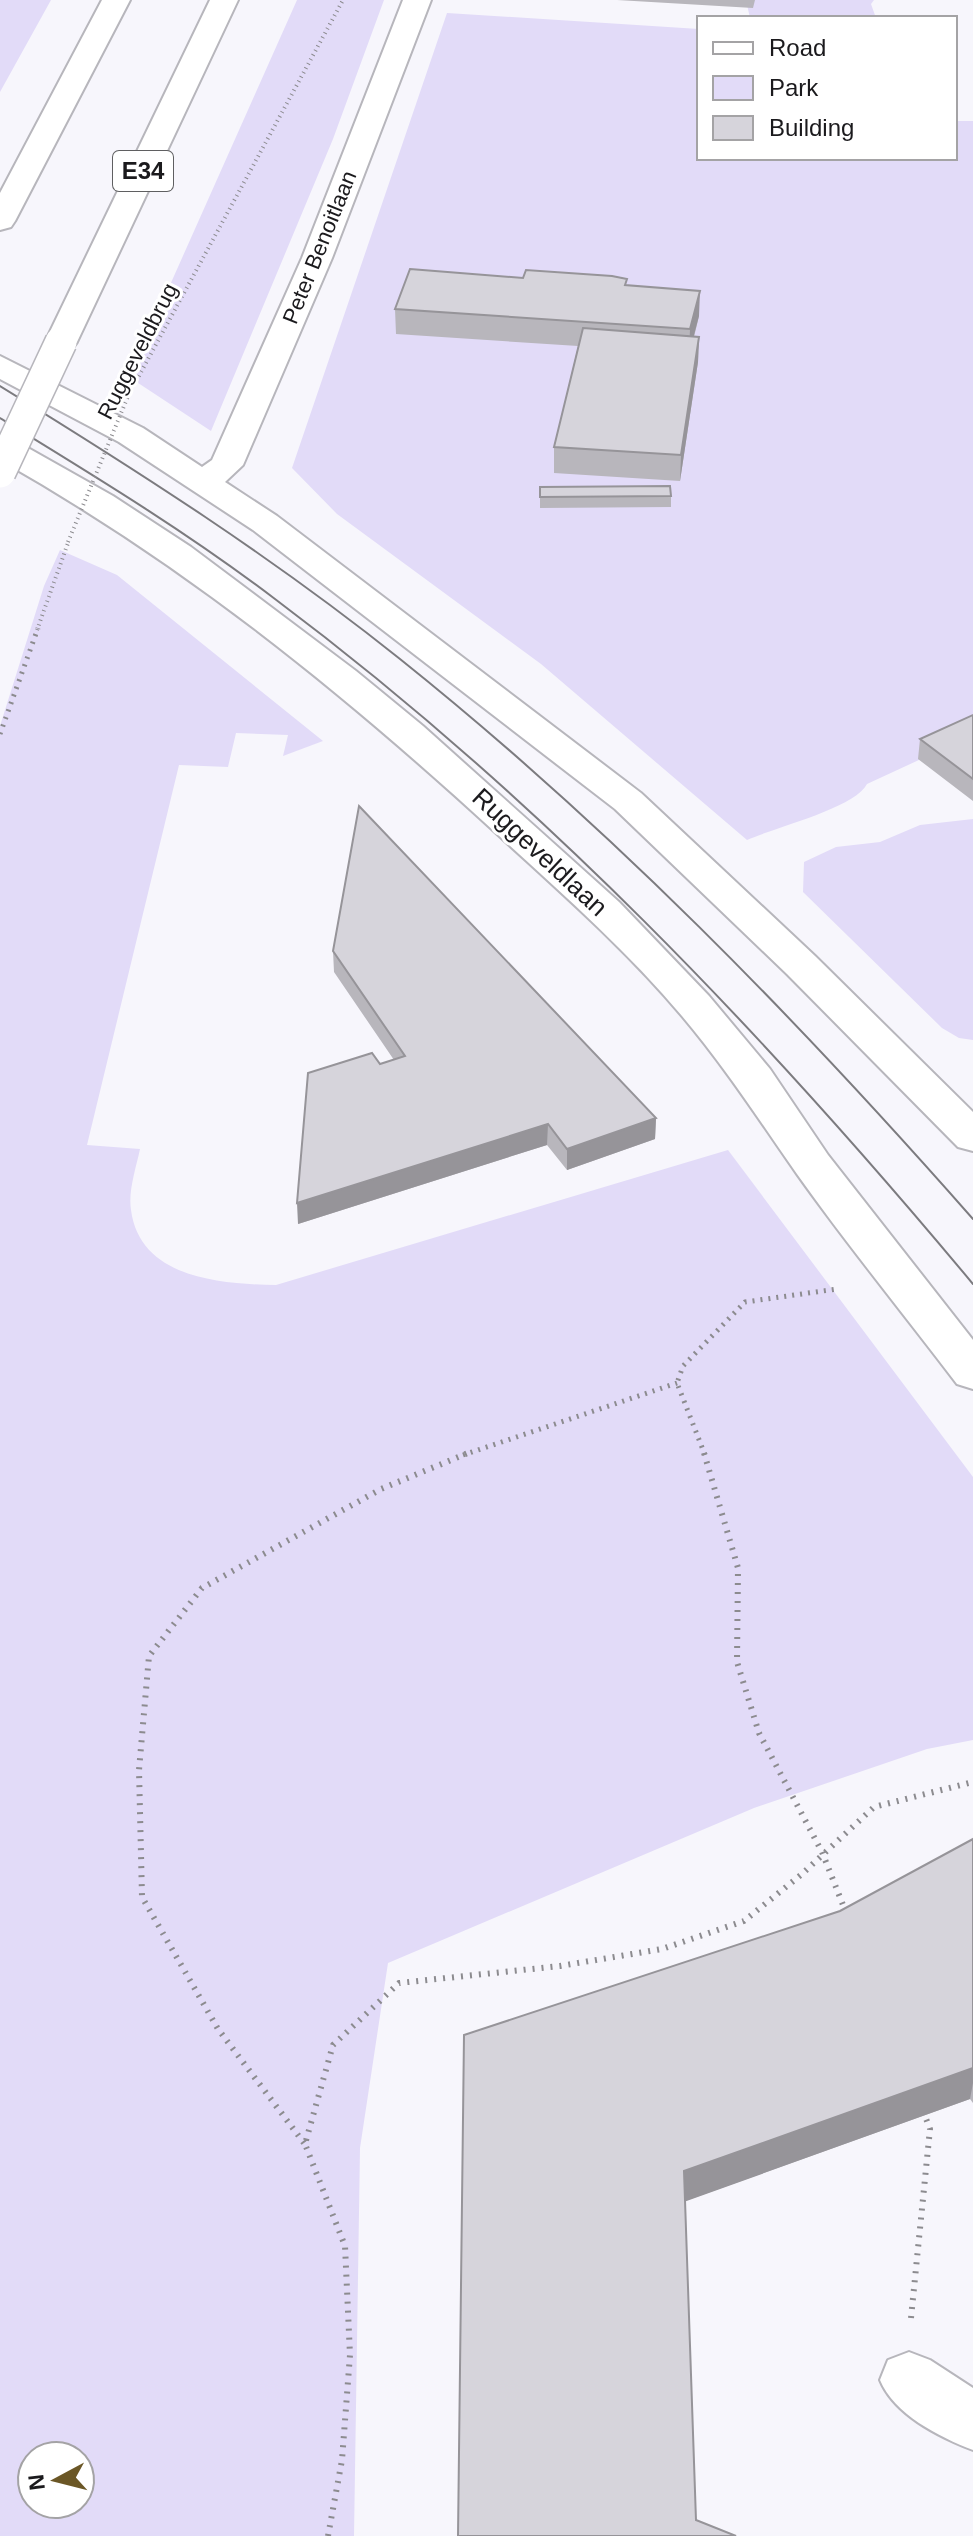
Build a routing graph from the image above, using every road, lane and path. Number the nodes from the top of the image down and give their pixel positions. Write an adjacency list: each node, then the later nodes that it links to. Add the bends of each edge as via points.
1 (116, 0): 5 (main road)
2 (224, 0): 8 (main road, E34, bridge)
3 (343, 0): 10 (path, Ruggeveldbrug, bridge, via 131,389 68,542)
4 (417, 0): 9 (main road, Peter Benoitlaan, via 317,258 226,465)
5 (0, 221)
6 (0, 366): 9 (main road, via 131,435)
7 (0, 446): 13 (main road, Ruggeveldlaan, via 179,554 331,670 410,734 605,911 695,1005 755,1079 813,1165)
8 (0, 472)
9 (204, 481): 11 (main road, via 338,577 628,801)
10 (0, 734)
11 (966, 1119)
12 (852, 1287): 14 (path, via 745,1302 683,1366)
13 (973, 1372)
14 (677, 1383): 16 (path, via 696,1425 738,1568 737,1662 759,1733); 19 (path, via 469,1453 381,1489 202,1588 149,1656 139,1770 142,1897 218,2029)
15 (973, 1782): 16 (path, via 874,1807)
16 (822, 1852): 17 (path); 19 (path, via 744,1921 662,1949 399,1983 333,2045)
17 (851, 1925)
18 (919, 2100): 20 (path, via 930,2129 911,2295)
19 (305, 2144): 22 (path, via 345,2246 350,2355 342,2460)
20 (909, 2380): 21 (main road)
21 (973, 2422)
22 (328, 2536)

